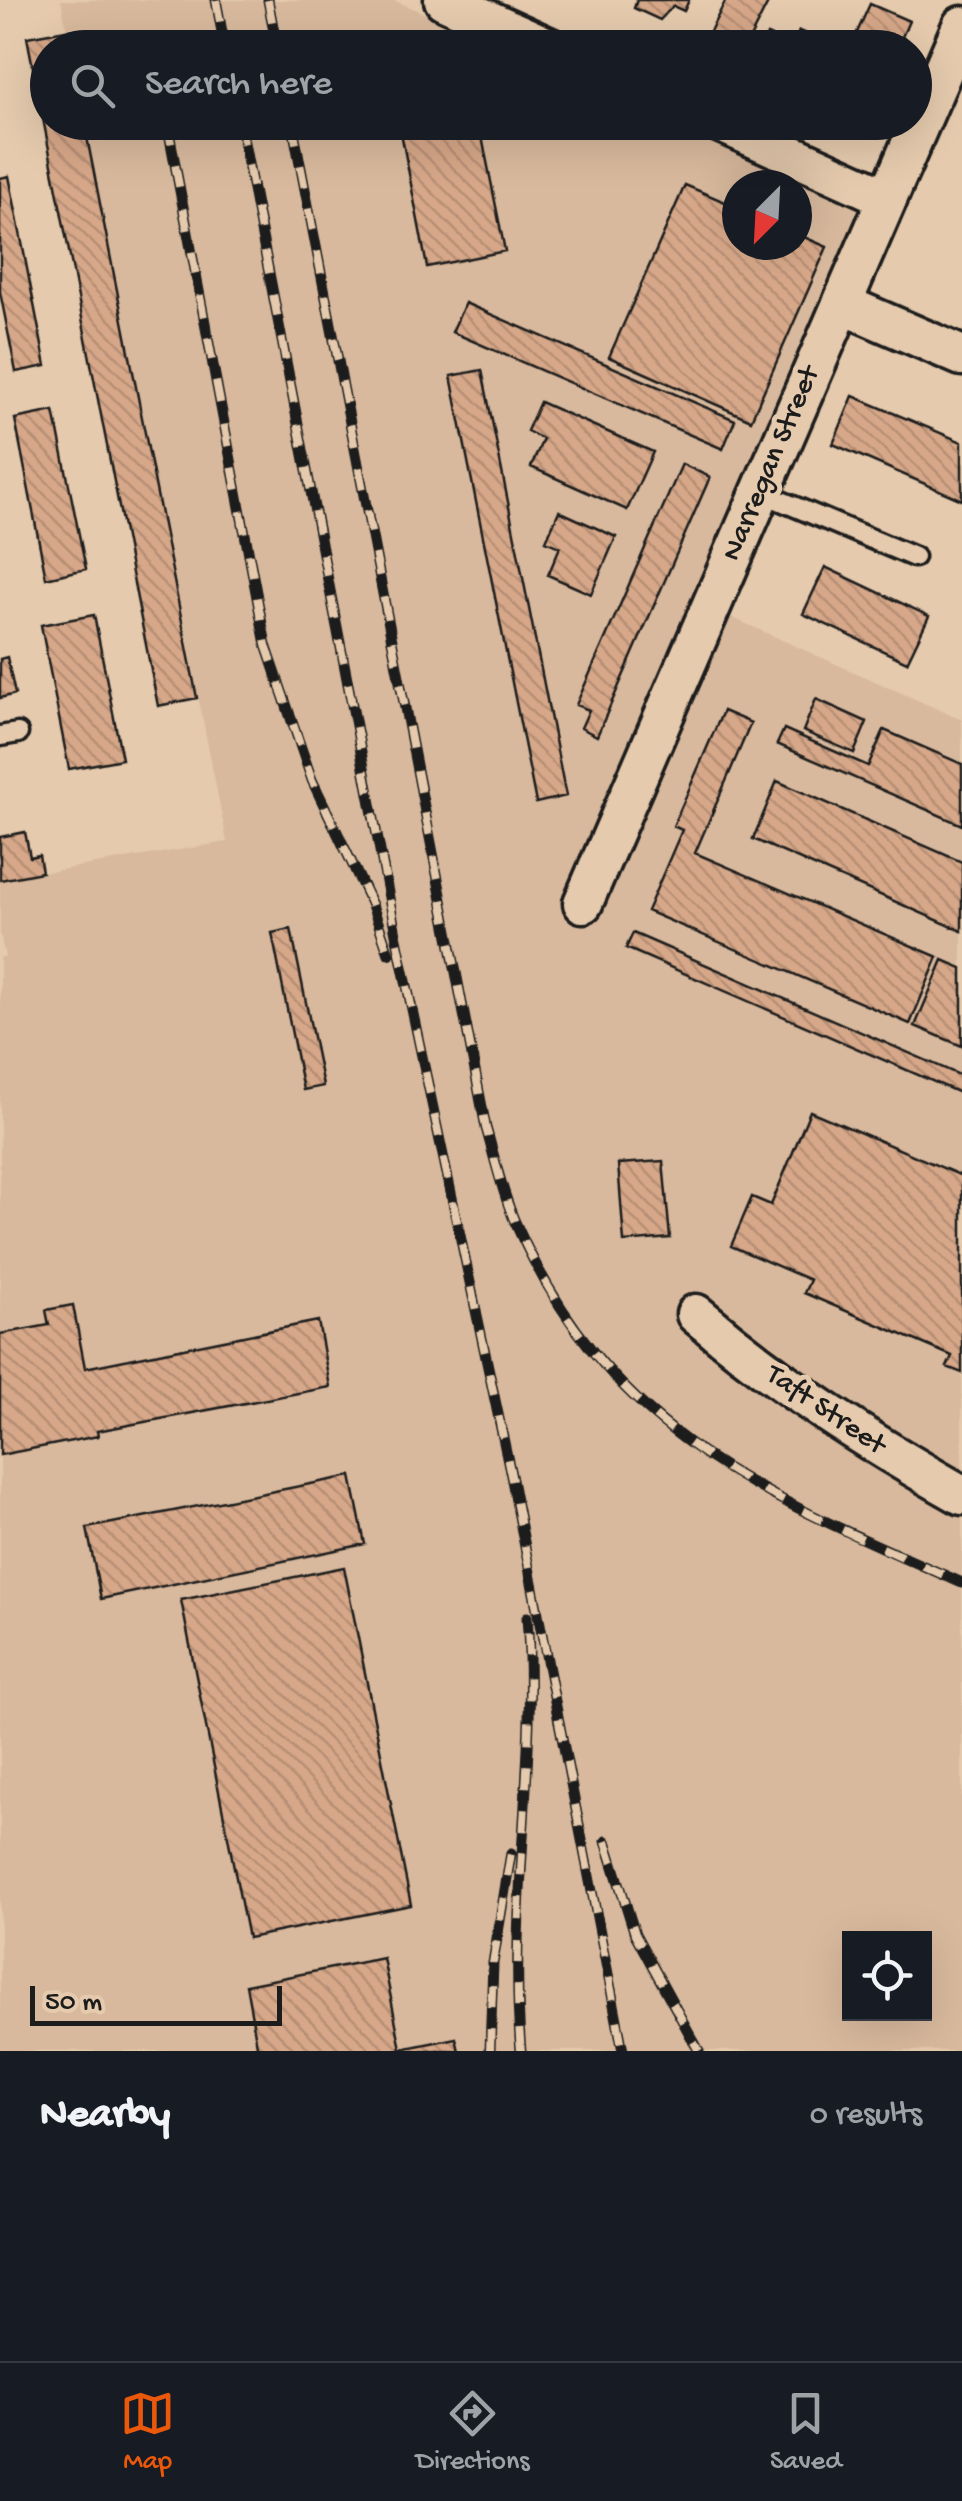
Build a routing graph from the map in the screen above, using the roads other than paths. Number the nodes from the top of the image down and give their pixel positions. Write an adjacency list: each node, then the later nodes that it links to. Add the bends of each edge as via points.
1 (444, 0): 3 (street)
2 (962, 26): 4 (street, Narregan Street)
3 (510, 30)
4 (932, 96)
5 (759, 140): 7 (street)
6 (913, 140): 7 (street, Narregan Street)
7 (888, 198): 8 (street, Narregan Street)
8 (842, 304): 9 (street); 10 (street, Narregan Street)
9 (962, 356)
10 (760, 492): 11 (lane); 12 (street, Narregan Street)
11 (914, 557)
12 (583, 903)
13 (696, 1314): 14 (street, Taft Street, via 774,1380)
14 (962, 1495)

